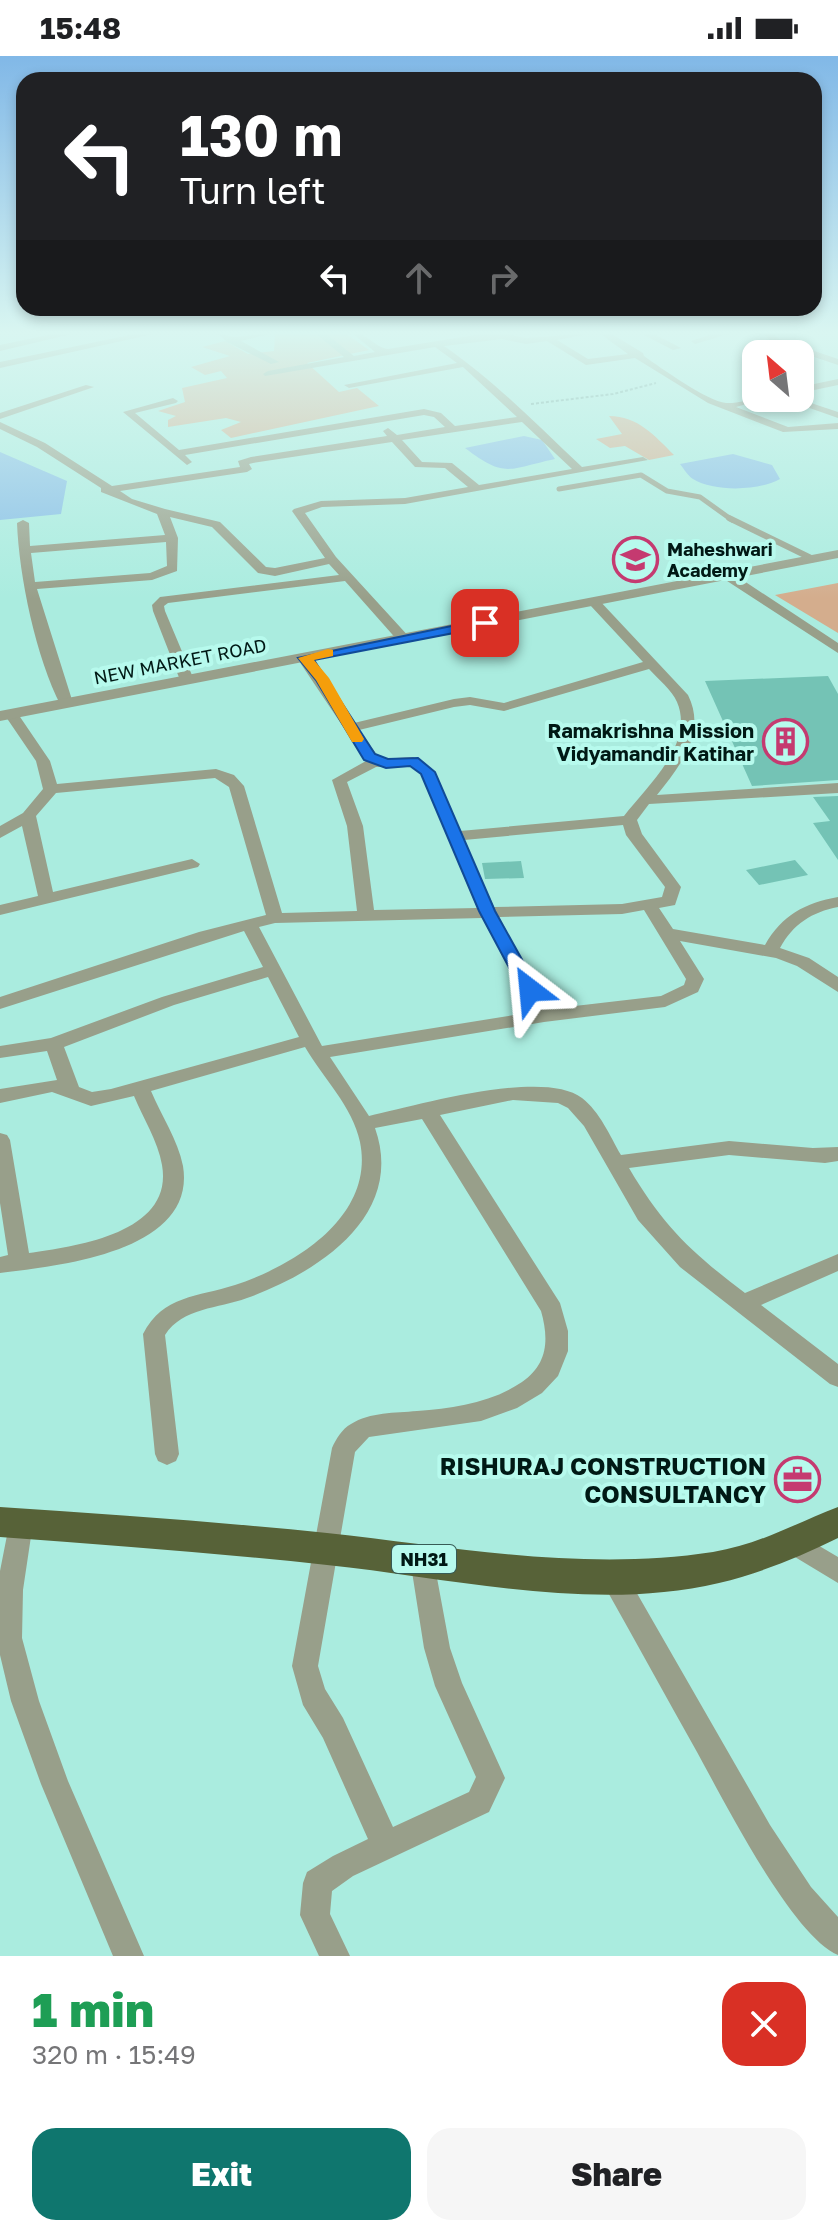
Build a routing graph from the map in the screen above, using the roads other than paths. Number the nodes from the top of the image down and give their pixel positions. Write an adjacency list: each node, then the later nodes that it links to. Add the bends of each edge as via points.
1 (140, 422): 14 (street)
2 (358, 422): 14 (street)
3 (382, 422): 13 (street)
4 (409, 422): 12 (street)
5 (443, 422): 11 (street)
6 (502, 422): 11 (street)
7 (531, 422): 16 (street)
8 (767, 422): 10 (street, via 787,430)
9 (0, 425): 20 (street, via 41,445)
10 (838, 426)
11 (452, 429): 12 (street)
12 (421, 434): 13 (street)
13 (393, 438): 17 (street, via 251,460 242,463 244,472); 18 (street, via 419,465 448,465)
14 (179, 453): 17 (street)
15 (643, 460): 16 (street)
16 (580, 471): 18 (street)
17 (194, 475): 20 (street)
18 (477, 489): 27 (street, via 405,501 303,507 300,517)
19 (559, 489): 26 (lane, via 641,475 667,491 700,497 741,526)
20 (105, 490): 21 (street)
21 (162, 512): 23 (street); 27 (street, via 216,524 262,570)
22 (23, 523): 24 (street)
23 (172, 538): 24 (street); 30 (street, via 173,568 163,573)
24 (23, 550): 30 (street)
25 (838, 554): 26 (street, NEW MARKET ROAD)
26 (813, 559): 28 (street, NEW MARKET ROAD)
27 (332, 560): 29 (street)
28 (728, 576): 31 (street, NEW MARKET ROAD); 33 (street)
29 (348, 577): 32 (street); 36 (street, via 164,600 158,605)
30 (30, 586): 37 (street)
31 (594, 602): 32 (street, NEW MARKET ROAD); 35 (street)
32 (404, 639): 34 (street, NEW MARKET ROAD)
33 (836, 645)
34 (304, 658): 36 (street, NEW MARKET ROAD); 39 (street)
35 (652, 664): 39 (street, via 504,707 454,703); 43 (street, via 683,698 691,726)
36 (187, 680): 37 (street, NEW MARKET ROAD)
37 (66, 703): 38 (street, NEW MARKET ROAD)
38 (5, 715): 42 (street, via 43,761)
39 (351, 728): 40 (street)
40 (375, 762): 47 (street, via 422,765); 54 (street, via 339,780 355,826)
41 (838, 788): 43 (street)
42 (51, 789): 44 (street); 55 (street, via 191,773 229,778 236,786)
43 (645, 800): 45 (street)
44 (28, 816): 46 (street); 49 (street)
45 (629, 820): 47 (street); 51 (street, via 634,835 673,887 669,901)
46 (0, 833)
47 (455, 836): 53 (street)
48 (192, 864): 49 (street)
49 (47, 900): 52 (street)
50 (838, 902): 58 (street, via 793,917)
51 (650, 906): 53 (street); 57 (street)
52 (0, 910)
53 (487, 911): 54 (street); 62 (street)
54 (366, 913): 55 (street)
55 (275, 918): 56 (street)
56 (248, 923): 59 (street); 61 (street)
57 (670, 934): 58 (street); 62 (street, via 695,979 692,988 665,1001)
58 (770, 952): 60 (street, via 822,970)
59 (274, 969): 63 (street); 64 (street)
60 (838, 986)
61 (0, 1003)
62 (544, 1016): 64 (street)
63 (54, 1044): 65 (street); 66 (street)
64 (314, 1046): 67 (street); 70 (street)
65 (0, 1052)
66 (70, 1088): 67 (street, via 91,1099); 68 (street, via 53,1085)
67 (140, 1089): 75 (street, via 173,1168 174,1192 157,1218 115,1243)
68 (0, 1096)
69 (428, 1112): 70 (street); 73 (street, via 513,1093 561,1096 591,1121); 82 (street, via 552,1309 560,1335 558,1355 547,1375 497,1407 357,1432 344,1448)
70 (363, 1124): 78 (street, via 373,1168 346,1228 317,1255 267,1283 183,1306 163,1318 154,1334)
71 (0, 1140): 75 (street)
72 (838, 1154): 73 (street, via 795,1157 717,1148)
73 (615, 1163): 76 (street, via 667,1240 709,1281)
74 (838, 1262): 76 (street)
75 (10, 1264)
76 (745, 1303): 77 (street)
77 (838, 1377)
78 (167, 1454)
79 (838, 1522): 81 (highway, NH31)
80 (10, 1523): 82 (highway, NH31); 88 (street, via 9,1638 25,1701)
81 (799, 1546): 84 (street); 85 (highway, NH31, via 722,1565)
82 (325, 1549): 83 (highway, NH31); 86 (street, via 305,1666 313,1695)
83 (423, 1559): 85 (highway, NH31, via 488,1570); 86 (street, via 437,1648 491,1778 479,1802)
84 (838, 1571)
85 (614, 1578): 87 (street, via 760,1835 800,1898)
86 (386, 1845): 89 (street, via 318,1883 315,1915)
87 (838, 1940)
88 (129, 1956)
89 (335, 1956)

